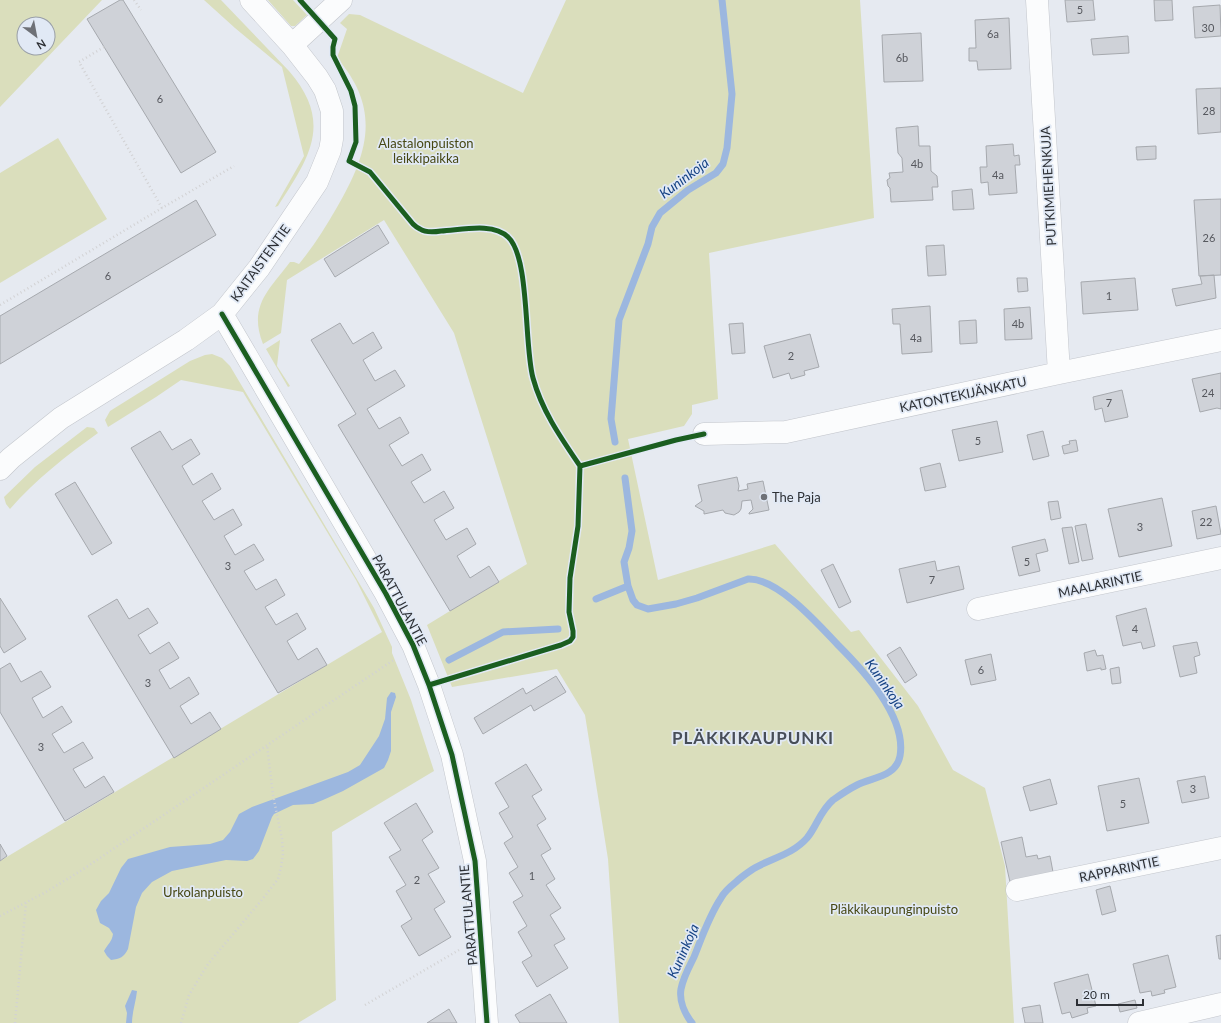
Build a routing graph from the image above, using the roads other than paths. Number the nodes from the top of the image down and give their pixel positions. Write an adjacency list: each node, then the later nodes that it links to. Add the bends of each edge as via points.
1 (251, 0): 4 (street, KAITAISTENTIE)
2 (341, 0): 4 (street)
3 (1037, 0): 7 (street, PUTKIMIEHENKUJA)
4 (292, 45): 5 (street, KAITAISTENTIE, via 325,90 332,111 330,150 317,182 259,268)
5 (222, 314): 9 (street, KAITAISTENTIE, via 186,340 61,418); 15 (street, PARATTULANTIE, via 386,594 413,644 429,685 452,755 475,861)
6 (1221, 340): 7 (street, KATONTEKIJÄNKATU)
7 (1059, 373): 8 (street, KATONTEKIJÄNKATU, via 786,432)
8 (704, 434)
9 (0, 469)
10 (1221, 558): 11 (street, MAALARINTIE)
11 (978, 609)
12 (1221, 848): 13 (street, RAPPARINTIE)
13 (1017, 890)
14 (1221, 1004): 16 (street)
15 (487, 1023)
16 (1138, 1023)

